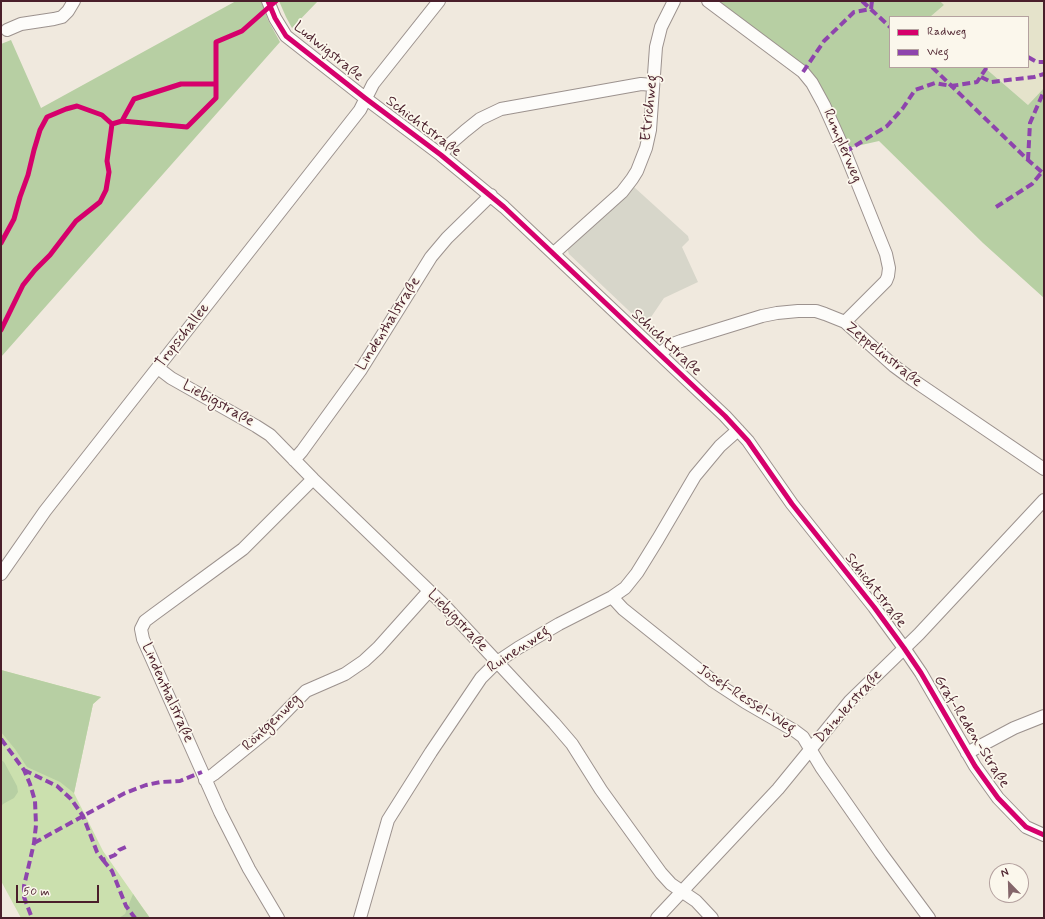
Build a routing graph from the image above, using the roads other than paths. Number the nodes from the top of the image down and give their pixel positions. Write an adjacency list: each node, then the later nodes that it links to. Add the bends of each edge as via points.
1 (74, 1): 6 (street, via 62,17 21,24)
2 (268, 1): 8 (street, Ludwigstraße, via 286,36)
3 (439, 1): 8 (street, via 373,84)
4 (674, 1): 7 (street, Etrichweg, via 658,38)
5 (708, 1): 12 (street, Rumplerweg, via 803,72 824,105 845,152 886,254 889,268 886,281)
6 (7, 30)
7 (652, 85): 9 (street, via 641,84 501,109 465,130); 11 (street, Etrichweg, via 650,130 643,156 632,179 622,192)
8 (366, 98): 9 (street, Schichtstraße); 14 (street, Tropschallee, via 360,110)
9 (441, 155): 10 (street, Schichtstraße)
10 (491, 195): 11 (street, Schichtstraße); 16 (street, Lindenthalstraße, via 431,257 360,371)
11 (554, 253): 13 (street, Schichtstraße)
12 (845, 322): 13 (street, Zeppelinstraße, via 816,311 777,313 680,341 670,345); 17 (street, Zeppelinstraße, via 894,366)
13 (660, 354): 15 (street, Schichtstraße)
14 (158, 368): 16 (street, Liebigstraße, via 256,426); 20 (street, Tropschallee, via 45,512)
15 (738, 430): 22 (street, Ruinenweg, via 706,461 637,573 626,588); 23 (street, Schichtstraße)
16 (294, 460): 18 (street, Liebigstraße)
17 (1044, 469)
18 (313, 479): 21 (street, Liebigstraße); 28 (street, Lindenthalstraße, via 243,549 143,625 143,639)
19 (1044, 500): 23 (street, Daimlerstraße)
20 (1, 574)
21 (429, 591): 24 (street, Liebigstraße); 28 (street, Röntgenweg, via 364,661 345,674 306,691 267,731)
22 (612, 597): 24 (street, Ruinenweg, via 553,627); 26 (street, Josef-Ressel-Weg, via 623,609 713,681 799,734)
23 (904, 648): 26 (street, Daimlerstraße, via 850,701); 27 (street, Graf-Reden-Straße)
24 (497, 662): 30 (street, Liebigstraße, via 572,744 648,856); 32 (street, Ruinenweg, via 474,686 392,814 386,826)
25 (1044, 716): 27 (street, via 1008,731)
26 (811, 750): 30 (street, Daimlerstraße); 35 (street, Josef-Ressel-Weg)
27 (967, 753): 29 (street, Graf-Reden-Straße, via 987,784 1008,809 1026,827)
28 (205, 780): 31 (street, Lindenthalstraße, via 237,846)
29 (1044, 835)
30 (682, 893): 33 (street, Daimlerstraße); 34 (street, Liebigstraße, via 696,901)
31 (278, 918)
32 (360, 918)
33 (657, 918)
34 (712, 918)
35 (928, 918)

